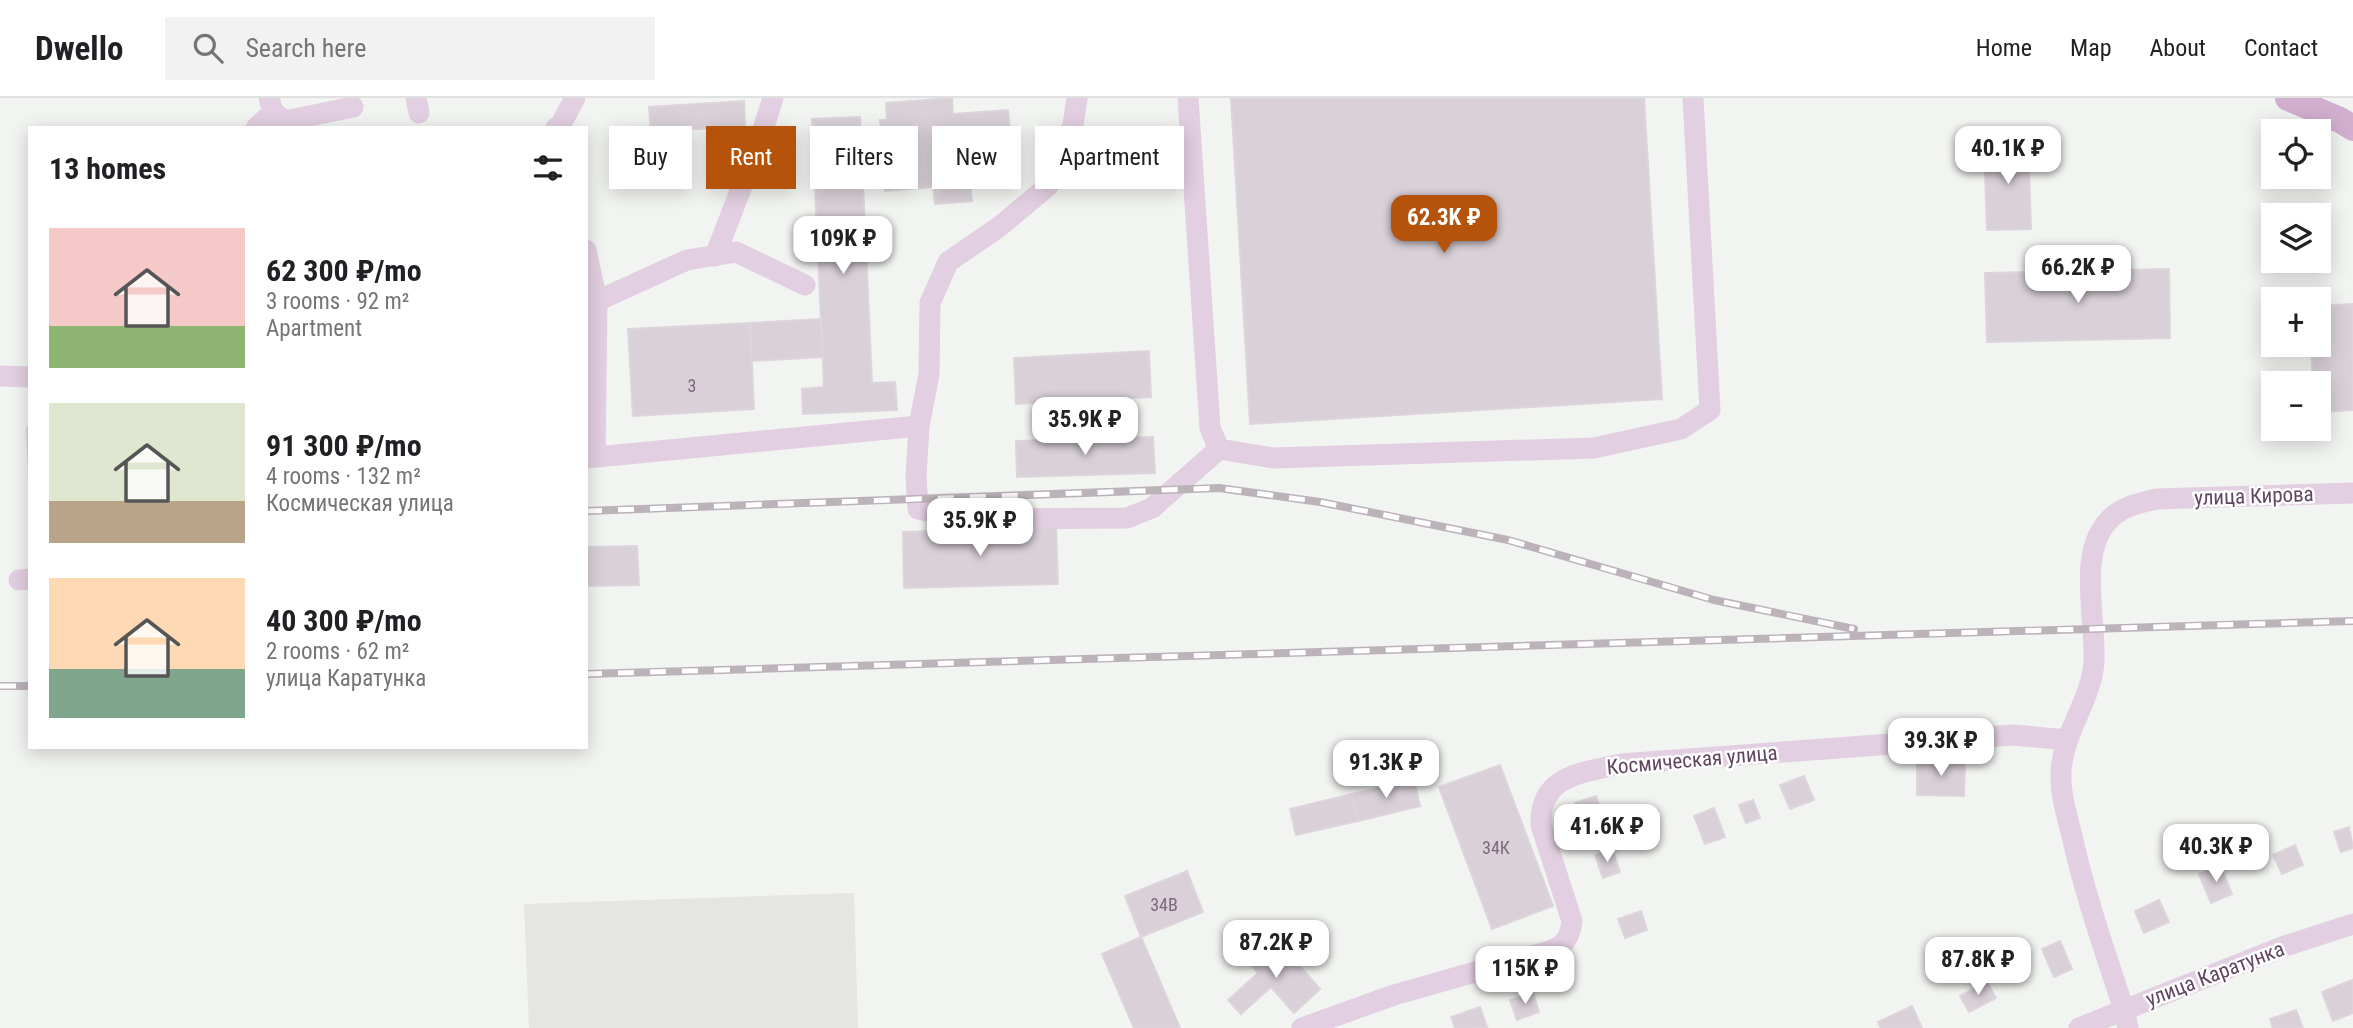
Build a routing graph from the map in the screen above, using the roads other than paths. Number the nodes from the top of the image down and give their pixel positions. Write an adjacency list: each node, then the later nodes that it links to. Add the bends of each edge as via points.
1 (575, 98): 10 (street)
2 (773, 98): 12 (street)
3 (1077, 98): 18 (street, via 1073,125 1048,186 948,261 930,303 929,374)
4 (1188, 98): 19 (street, via 1210,428)
5 (1693, 98): 19 (street, via 1710,410 1681,429 1594,448 1273,458)
6 (2288, 98): 11 (main road)
7 (271, 105): 8 (street, via 285,121); 9 (street)
8 (353, 107)
9 (257, 126)
10 (560, 126)
11 (2353, 128)
12 (715, 256): 14 (street, via 736,252); 15 (street, via 687,260)
13 (588, 259): 15 (street)
14 (804, 285)
15 (597, 301): 20 (street)
16 (0, 376): 17 (street)
17 (28, 377)
18 (919, 426): 19 (street, via 918,509 968,519 1127,518 1152,508); 20 (street)
19 (1219, 449)
20 (590, 457)
21 (2353, 493): 22 (street, улица Кирова, via 2156,499 2112,517 2092,549 2094,664)
22 (2068, 740): 24 (street, улица Кирова, via 2061,772 2065,808 2083,886); 25 (street, Космическая улица, via 1999,736 1621,764 1570,776 1558,782 1540,810 1572,921 1566,942)
23 (2353, 924): 24 (street, улица Каратунка, via 2282,947)
24 (2126, 1019): 26 (street, улица Каратунка)
25 (1302, 1028)
26 (2079, 1028)

